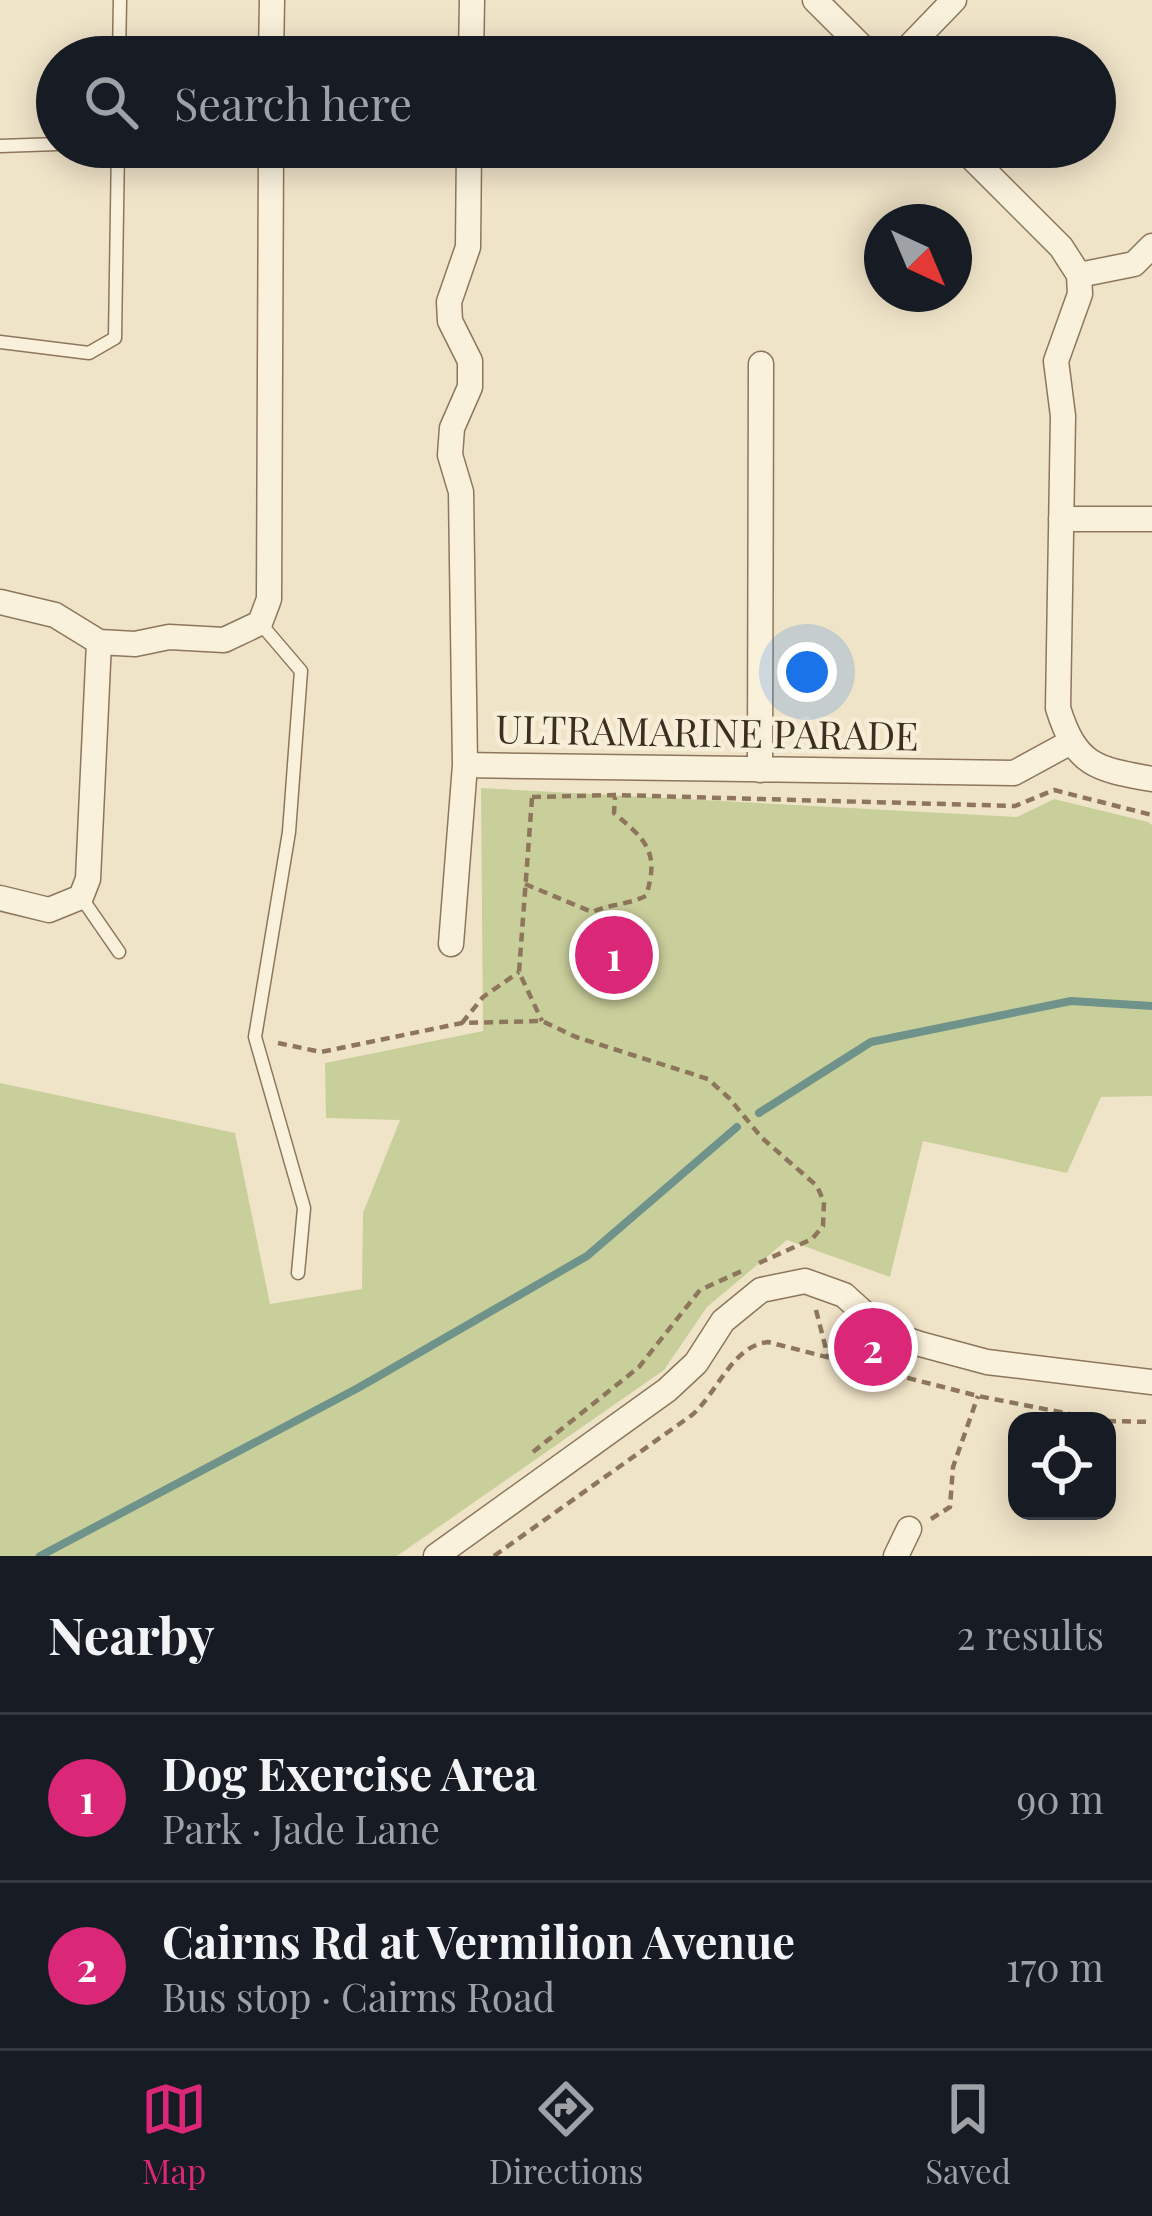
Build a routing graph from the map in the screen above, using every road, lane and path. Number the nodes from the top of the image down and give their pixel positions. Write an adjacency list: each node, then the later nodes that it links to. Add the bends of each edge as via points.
1 (120, 0): 6 (lane)
2 (272, 0): 7 (street)
3 (472, 0): 8 (street)
4 (815, 0): 9 (street)
5 (954, 0): 10 (street)
6 (119, 36)
7 (271, 36)
8 (471, 36)
9 (851, 36)
10 (919, 36)
11 (36, 145): 12 (lane)
12 (0, 146)
13 (118, 168): 19 (lane, via 115,338 88,353)
14 (271, 168): 24 (street, via 269,599)
15 (470, 168): 27 (street, ULTRAMARINE PARADE, via 468,247 449,302 470,361 450,455 461,493)
16 (983, 168): 18 (street)
17 (1152, 246): 18 (street, via 1135,264)
18 (1079, 275): 21 (street, via 1056,361)
19 (0, 341)
20 (761, 364): 29 (street)
21 (1061, 519): 22 (street); 26 (street, via 1058,708)
22 (1152, 519)
23 (0, 602): 25 (street, via 55,615)
24 (260, 623): 25 (street, via 224,640); 42 (lane, via 301,671 289,832)
25 (99, 643): 35 (street)
26 (1069, 742): 29 (street, ULTRAMARINE PARADE, via 1014,773); 30 (street, via 1098,769)
27 (465, 765): 28 (street, ULTRAMARINE PARADE); 37 (street)
28 (510, 765): 29 (street, ULTRAMARINE PARADE); 32 (path, via 512,785 532,788)
29 (760, 770)
30 (1152, 778)
31 (615, 795): 32 (path); 33 (path, via 1015,806 1054,790); 34 (path, via 614,813 651,853 646,896 592,912)
32 (532, 797): 34 (path)
33 (1152, 815)
34 (525, 884): 39 (path)
35 (81, 896): 36 (street, via 49,910); 38 (lane)
36 (0, 898)
37 (451, 944)
38 (118, 952)
39 (519, 972): 40 (path); 41 (path)
40 (542, 1021): 41 (path); 49 (path, via 708,1079 817,1186 826,1214 812,1239 700,1290 639,1367)
41 (462, 1023): 42 (path, via 321,1052)
42 (255, 1037): 43 (lane, via 304,1208)
43 (298, 1273)
44 (1152, 1382): 51 (street, via 987,1362 920,1344 885,1332 844,1295 805,1281 761,1290 723,1321 667,1390)
45 (978, 1396): 46 (path); 50 (path, via 953,1467 950,1507); 52 (path, via 754,1344 692,1414)
46 (1060, 1412)
47 (1116, 1421): 48 (path)
48 (1152, 1422)
49 (527, 1456)
50 (909, 1529): 53 (street)
51 (436, 1556)
52 (494, 1556)
53 (896, 1556)

